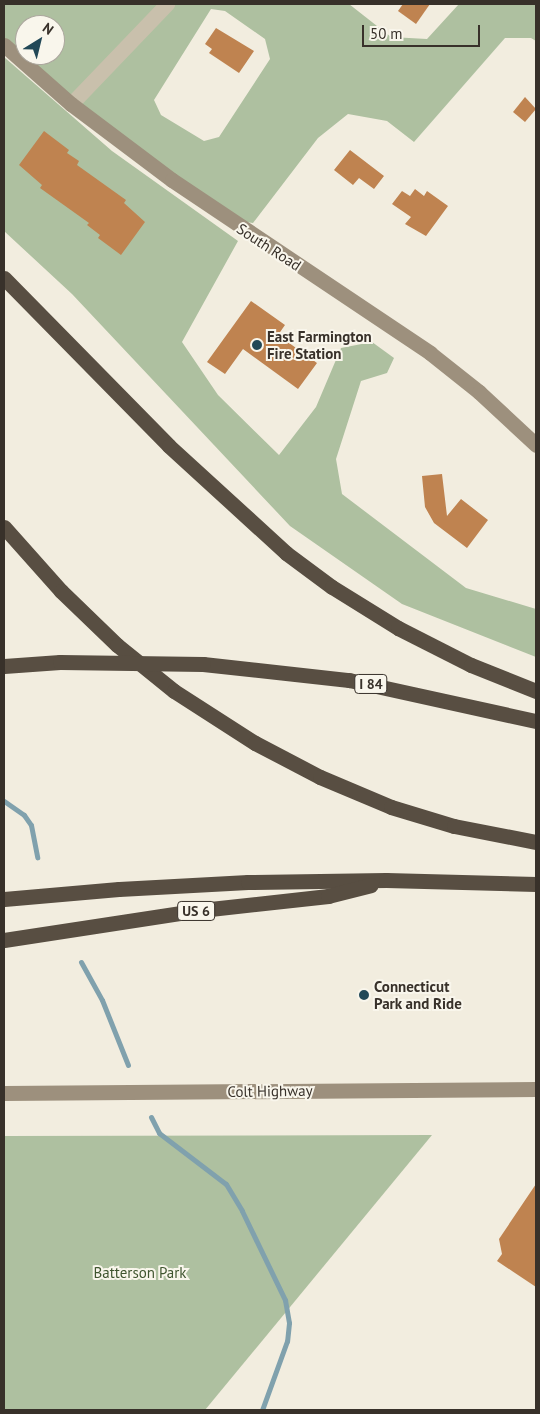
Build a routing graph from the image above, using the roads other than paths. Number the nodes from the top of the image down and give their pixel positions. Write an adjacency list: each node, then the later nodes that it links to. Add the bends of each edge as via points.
1 (167, 4): 3 (street)
2 (4, 45): 3 (main road, South Road)
3 (71, 104): 5 (main road, South Road, via 226,219 430,353)
4 (4, 278): 8 (highway, via 176,453 286,553 339,591 406,632 471,665)
5 (536, 445)
6 (4, 527): 10 (highway, via 82,612 136,661 194,705 255,743 320,777 391,806 454,826)
7 (4, 666): 9 (highway, I 84, bridge, via 60,662 203,664 349,680)
8 (536, 691)
9 (536, 721)
10 (536, 842)
11 (386, 880): 12 (highway); 13 (highway, via 205,884); 14 (highway, US 6, via 328,896 201,910)
12 (536, 884)
13 (4, 899)
14 (4, 940)
15 (536, 1089): 16 (main road, Colt Highway)
16 (4, 1092)

